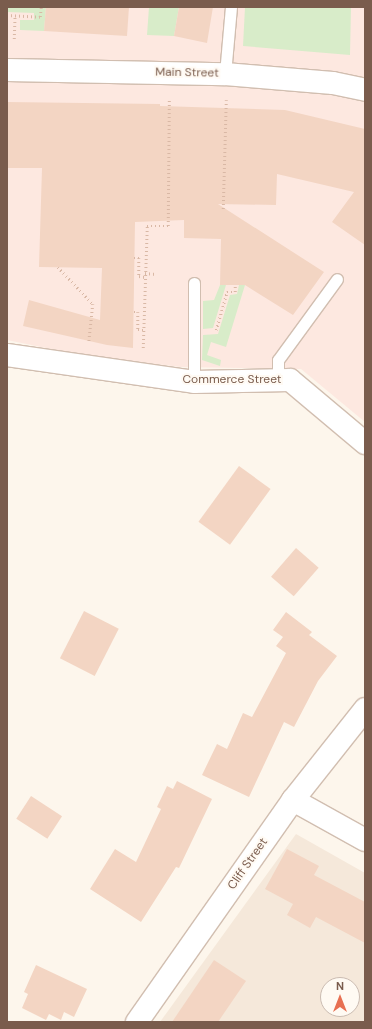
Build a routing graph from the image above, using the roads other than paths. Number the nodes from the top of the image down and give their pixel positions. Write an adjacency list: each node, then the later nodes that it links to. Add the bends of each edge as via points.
1 (231, 7): 3 (lane)
2 (7, 70): 3 (street, Main Street)
3 (225, 74): 4 (street, Main Street, via 333,83)
4 (365, 90)
5 (337, 279): 8 (lane, via 278,360)
6 (194, 283): 9 (lane)
7 (7, 355): 9 (street, Commerce Street)
8 (278, 380): 9 (street, Commerce Street); 10 (street, Commerce Street, via 290,380)
9 (194, 382)
10 (365, 443)
11 (365, 709): 12 (street, Cliff Street)
12 (293, 800): 13 (street); 14 (street, Cliff Street)
13 (365, 840)
14 (136, 1022)

